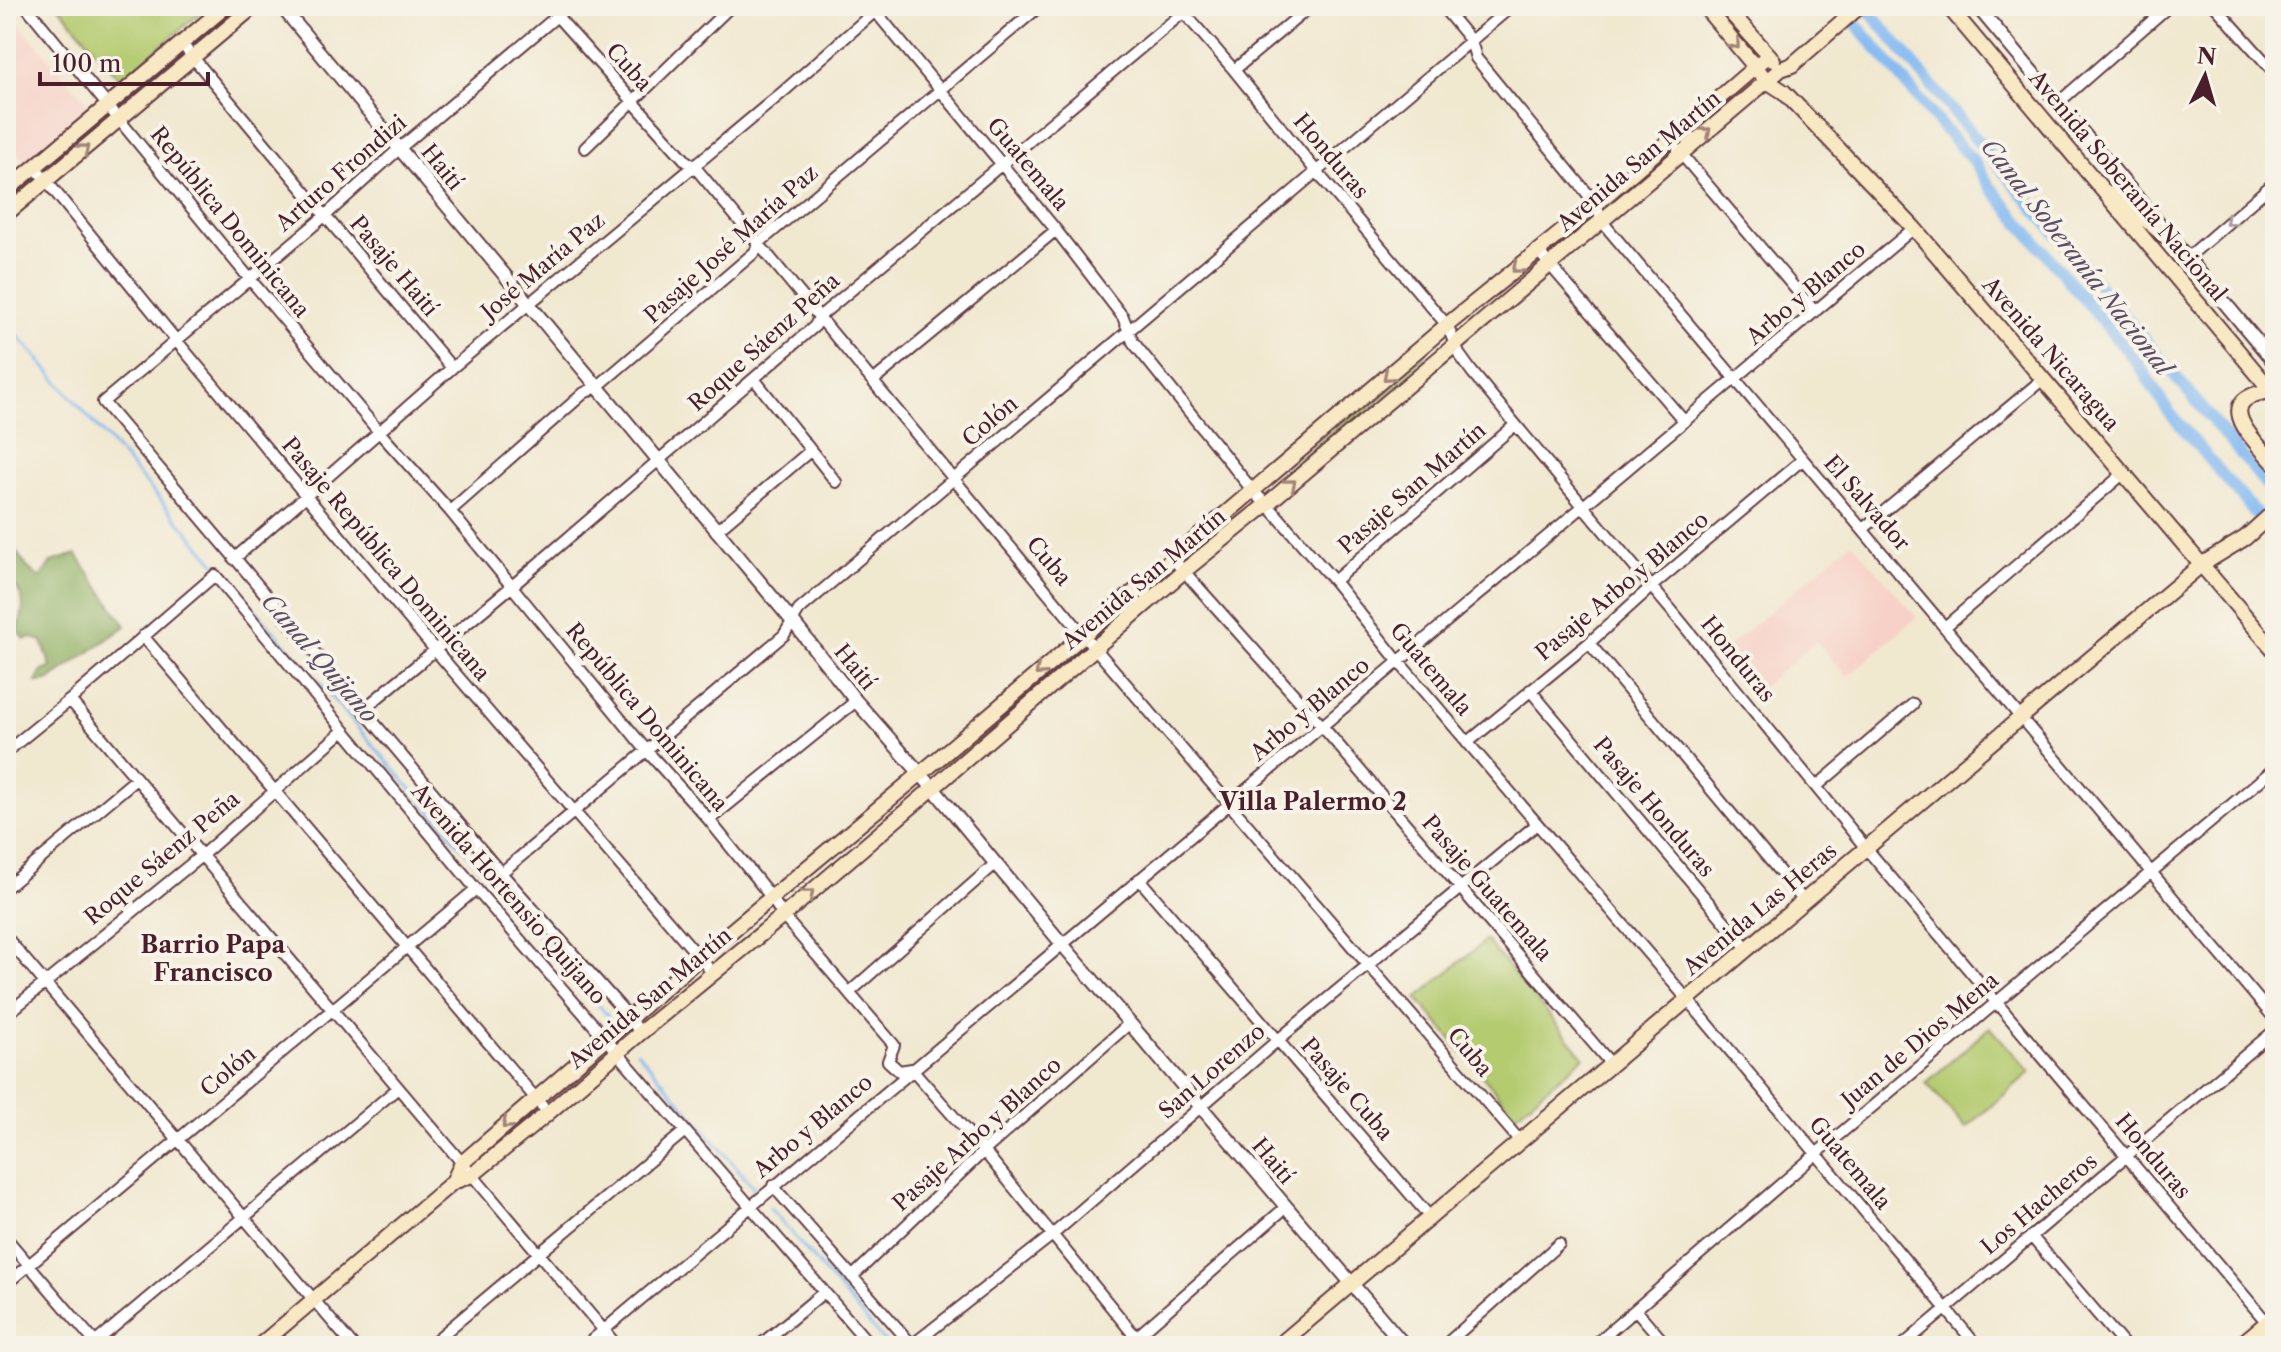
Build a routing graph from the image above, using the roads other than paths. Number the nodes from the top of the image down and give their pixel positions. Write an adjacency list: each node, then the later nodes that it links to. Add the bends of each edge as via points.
1 (26, 6): 35 (street, República Dominicana)
2 (226, 6): 23 (main road)
3 (254, 6): 25 (main road)
4 (281, 6): 38 (street, Haití)
5 (548, 6): 21 (street, Cuba)
6 (569, 6): 21 (street, Arturo Frondizi)
7 (731, 6): 33 (street)
8 (1040, 6): 31 (street, Pasaje José María Paz)
9 (1311, 6): 28 (street)
10 (1442, 6): 22 (street, El Salvador)
11 (1512, 6): 22 (street, Colón)
12 (1704, 6): 26 (main road, Avenida Nicaragua, one-way to 26)
13 (1725, 6): 24 (main road)
14 (1860, 6): 27 (main road, Avenida San Martín)
15 (1948, 6): 44 (main road, Avenida Soberanía Nacional)
16 (1977, 6): 34 (street, Avenida Soberanía Nacional)
17 (2169, 6): 34 (street)
18 (2215, 6): 29 (street)
19 (876, 8): 31 (street, Guatemala); 42 (street, José María Paz)
20 (1184, 8): 28 (street, Honduras); 41 (street, Roque Sáenz Peña)
21 (557, 16): 33 (street, Cuba); 38 (street, Arturo Frondizi)
22 (1471, 41): 45 (street, Colón); 49 (street, El Salvador, via 1476,58)
23 (181, 43): 25 (street, Pasaje Haití); 35 (main road)
24 (1769, 55): 26 (main road, Avenida San Martín); 27 (main road)
25 (193, 58): 36 (main road); 51 (street, Pasaje Haití)
26 (1755, 67): 30 (main road, Avenida Nicaragua); 37 (main road, Avenida San Martín)
27 (1781, 69): 30 (main road, Avenida San Martín); 32 (main road)
28 (1234, 70): 45 (street, Honduras)
29 (2275, 73)
30 (1767, 81): 32 (main road, Avenida Nicaragua); 40 (main road, Avenida San Martín, one-way to 30)
31 (940, 90): 41 (street, Guatemala); 56 (street, Pasaje José María Paz)
32 (1784, 92): 53 (main road, Avenida Nicaragua)
33 (634, 102): 39 (street); 42 (street, Cuba)
34 (2058, 103): 55 (street, Avenida Soberanía Nacional)
35 (109, 105): 36 (street, República Dominicana); 43 (main road)
36 (120, 119): 46 (main road, one-way to 36); 60 (street, República Dominicana)
37 (1670, 139): 40 (street); 49 (main road, Avenida San Martín)
38 (400, 148): 51 (street, Arturo Frondizi); 61 (street, Haití)
39 (585, 148)
40 (1681, 153): 52 (main road, Avenida San Martín); 62 (street)
41 (1002, 165): 54 (street, Guatemala); 63 (street, Roque Sáenz Peña)
42 (694, 166): 56 (street, Cuba); 61 (street, José María Paz)
43 (35, 167): 46 (street, Pasaje República Dominicana); 48 (main road)
44 (2083, 167): 55 (main road); 75 (main road, Avenida Soberanía Nacional)
45 (1316, 171): 64 (street, Honduras); 65 (street, Colón)
46 (46, 181): 50 (main road); 66 (street, Pasaje República Dominicana)
47 (2275, 182): 58 (street, one-way to 58)
48 (6, 191)
49 (1596, 204): 52 (street, El Salvador); 57 (main road, Avenida San Martín)
50 (6, 214)
51 (326, 215): 60 (street, Arturo Frondizi); 69 (street, Pasaje Haití)
52 (1602, 221): 59 (main road, Avenida San Martín); 70 (street, El Salvador)
53 (1914, 228): 62 (street, Arbo y Blanco); 71 (main road, Avenida Nicaragua)
54 (1056, 230): 65 (street, Guatemala, via 1123,317); 73 (street)
55 (2172, 242): 58 (street, Avenida Soberanía Nacional)
56 (759, 243): 63 (street, Cuba); 74 (street, Pasaje José María Paz, via 755,252)
57 (1538, 251): 59 (street); 64 (main road, Avenida San Martín, one-way to 64)
58 (2186, 259): 68 (street, Avenida Soberanía Nacional)
59 (1550, 265): 67 (main road, Avenida San Martín); 77 (street)
60 (249, 278): 66 (street, Arturo Frondizi); 79 (street, República Dominicana)
61 (528, 304): 69 (street, José María Paz); 74 (street, Haití)
62 (1815, 312): 70 (street, Arbo y Blanco)
63 (819, 317): 72 (street, Roque Sáenz Peña); 73 (street, Cuba)
64 (1447, 325): 67 (street, Honduras); 87 (main road, Avenida San Martín, one-way to 87)
65 (1128, 331): 85 (street, Colón); 87 (street, Guatemala)
66 (175, 339): 76 (street, Arturo Frondizi); 88 (street, Pasaje República Dominicana)
67 (1455, 346): 78 (street, Honduras); 89 (main road, Avenida San Martín, one-way to 67)
68 (2275, 363)
69 (452, 368): 79 (street, José María Paz)
70 (1735, 379): 77 (street, Arbo y Blanco); 82 (street, El Salvador)
71 (2043, 379): 84 (main road, Avenida Nicaragua); 93 (street)
72 (755, 380): 80 (street); 81 (street, Roque Sáenz Peña)
73 (873, 381): 85 (street, Cuba)
74 (597, 387): 81 (street, Haití); 91 (street, Pasaje José María Paz)
75 (2273, 393): 83 (main road, via 2255,393 2239,410 2246,431)
76 (103, 402): 95 (street, Avenida Hortensio Quijano)
77 (1684, 421): 90 (street, Arbo y Blanco)
78 (1515, 425): 90 (street, Honduras); 99 (street, Pasaje San Martín)
79 (380, 433): 88 (street, José María Paz); 91 (street, República Dominicana)
80 (810, 451): 86 (street); 94 (street)
81 (657, 460): 94 (street, Haití); 100 (street, Roque Sáenz Peña)
82 (1802, 460): 93 (street, El Salvador); 101 (street, Pasaje Arbo y Blanco)
83 (2275, 464)
84 (2124, 473): 97 (main road, Avenida Nicaragua); 103 (street)
85 (954, 477): 102 (street, Colón, via 799,610); 104 (street, Cuba)
86 (836, 482)
87 (1253, 491): 89 (street, Guatemala); 96 (main road, Avenida San Martín)
88 (306, 495): 95 (street, José María Paz); 108 (street, Pasaje República Dominicana)
89 (1267, 504): 98 (main road, Avenida San Martín); 99 (street, Guatemala)
90 (1583, 506): 101 (street, Honduras); 110 (street, Arbo y Blanco)
91 (450, 511): 100 (street, República Dominicana)
92 (2275, 511): 97 (main road, Avenida Las Heras, via 2245,538)
93 (1863, 529): 103 (street, El Salvador)
94 (716, 531): 102 (street, Haití)
95 (234, 559): 115 (street, Avenida Hortensio Quijano)
96 (1173, 559): 98 (street, Pasaje Guatemala); 104 (main road, Avenida San Martín)
97 (2201, 565): 109 (main road, Avenida Nicaragua); 116 (main road, Avenida Las Heras)
98 (1184, 571): 107 (main road, Avenida San Martín); 117 (street, Pasaje Guatemala)
99 (1334, 581): 110 (street, Guatemala)
100 (511, 587): 108 (street, Roque Sáenz Peña); 120 (street, República Dominicana)
101 (1651, 587): 106 (street, Pasaje Arbo y Blanco); 125 (street, Honduras)
102 (793, 622): 113 (street, Haití); 120 (street, Colón)
103 (1946, 626): 116 (street, El Salvador)
104 (1084, 633): 107 (street, Cuba); 123 (main road, Avenida San Martín, one-way to 123)
105 (143, 636): 112 (street); 118 (street, Avenida Hortensio Quijano, via 215,575); 127 (street)
106 (1589, 643): 111 (street, Pasaje Arbo y Blanco); 142 (street)
107 (1096, 647): 126 (main road, Avenida San Martín); 128 (street, Cuba)
108 (436, 651): 115 (street, Roque Sáenz Peña); 129 (street, Pasaje República Dominicana)
109 (2275, 651)
110 (1398, 661): 117 (street, Arbo y Blanco); 119 (street, Guatemala)
111 (1530, 690): 119 (street, Pasaje Arbo y Blanco); 147 (street, Pasaje Honduras)
112 (70, 700): 121 (street); 124 (street)
113 (856, 701): 123 (street, Haití); 130 (street)
114 (1913, 704): 125 (street)
115 (364, 709): 136 (street, Avenida Hortensio Quijano)
116 (2022, 716): 132 (main road, Avenida Las Heras); 135 (street, El Salvador)
117 (1322, 726): 128 (street, Arbo y Blanco); 139 (street, Pasaje Guatemala)
118 (343, 731): 127 (street, Roque Sáenz Peña); 140 (street, Avenida Hortensio Quijano)
119 (1467, 743): 131 (street, Guatemala)
120 (646, 750): 129 (street, Colón); 130 (street, República Dominicana)
121 (6, 752)
122 (2275, 768): 135 (street, Juan de Dios Mena)
123 (920, 774): 126 (street, Haití); 141 (main road, Avenida San Martín)
124 (136, 779): 133 (street); 138 (street)
125 (1817, 786): 132 (street, Honduras)
126 (933, 788): 134 (street, Haití); 143 (main road, Avenida San Martín, one-way to 126)
127 (274, 790): 133 (street, Roque Sáenz Peña); 146 (street)
128 (1230, 803): 137 (street, Arbo y Blanco); 149 (street, Cuba)
129 (573, 811): 136 (street, Colón); 148 (street, Pasaje República Dominicana)
130 (709, 820): 141 (street, República Dominicana)
131 (1536, 825): 139 (street, San Lorenzo); 153 (street, Guatemala)
132 (1866, 848): 142 (main road, Avenida Las Heras); 154 (street, Honduras)
133 (201, 856): 151 (street, Roque Sáenz Peña); 155 (street)
134 (995, 864): 145 (street, Haití); 152 (street)
135 (2151, 871): 154 (street, Juan de Dios Mena); 158 (street, El Salvador)
136 (501, 873): 157 (street, Avenida Hortensio Quijano)
137 (1139, 879): 145 (street, Arbo y Blanco); 163 (street, Pasaje Cuba)
138 (6, 888)
139 (1460, 888): 149 (street, San Lorenzo); 165 (street, Pasaje Guatemala)
140 (476, 889): 146 (street, Colón); 162 (street, Avenida Hortensio Quijano)
141 (772, 898): 143 (street, República Dominicana); 148 (main road, Avenida San Martín)
142 (1804, 901): 147 (main road, Avenida Las Heras)
143 (783, 916): 150 (main road, Avenida San Martín); 152 (street, República Dominicana)
144 (6, 937): 151 (street)
145 (1062, 944): 159 (street, Haití); 166 (street, Arbo y Blanco)
146 (407, 947): 155 (street, Colón); 168 (street)
147 (1747, 948): 153 (main road, Avenida Las Heras)
148 (699, 958): 150 (street, Pasaje República Dominicana); 157 (main road, Avenida San Martín)
149 (1369, 965): 163 (street, San Lorenzo); 173 (street, Cuba)
150 (712, 972): 161 (main road, Avenida San Martín)
151 (44, 982): 156 (street, Roque Sáenz Peña); 172 (street)
152 (850, 992): 166 (street, República Dominicana, via 894,1045 888,1061 899,1071)
153 (1687, 999): 165 (main road, Avenida Las Heras); 175 (street, Guatemala)
154 (1996, 1002): 175 (street, Juan de Dios Mena); 176 (street, Honduras)
155 (332, 1010): 167 (street); 172 (street, Colón)
156 (6, 1015)
157 (630, 1018): 161 (street, Avenida Hortensio Quijano); 162 (main road, Avenida San Martín)
158 (2275, 1019)
159 (1130, 1023): 169 (street, Haití); 174 (street, Pasaje Arbo y Blanco)
160 (2275, 1030): 176 (street, Los Hacheros)
161 (640, 1033): 164 (main road, Avenida San Martín)
162 (606, 1038): 164 (street, Avenida Hortensio Quijano); 168 (main road, Avenida San Martín)
163 (1278, 1040): 169 (street, San Lorenzo); 183 (street, Pasaje Cuba)
164 (619, 1052): 170 (main road, Avenida San Martín); 171 (street, Avenida Hortensio Quijano)
165 (1611, 1064): 173 (main road, Avenida Las Heras)
166 (912, 1069): 174 (street, República Dominicana); 180 (street, Arbo y Blanco)
167 (398, 1088): 177 (street); 184 (street)
168 (536, 1098): 170 (street); 177 (main road, Avenida San Martín, one-way to 177)
169 (1202, 1108): 182 (street, Haití); 185 (street, San Lorenzo)
170 (548, 1113): 178 (main road, Avenida San Martín)
171 (685, 1131): 181 (street, Avenida Hortensio Quijano); 189 (street)
172 (178, 1139): 184 (street); 190 (street, Colón)
173 (1520, 1141): 183 (main road, Avenida Las Heras)
174 (984, 1151): 185 (street, República Dominicana); 191 (street, Pasaje Arbo y Blanco)
175 (1816, 1154): 196 (street, Guatemala); 197 (street, Juan de Dios Mena)
176 (2126, 1156): 186 (street, Los Hacheros); 198 (street, Honduras)
177 (462, 1163): 178 (street); 179 (main road, Avenida San Martín)
178 (472, 1175): 179 (main road, Avenida San Martín); 189 (street)
179 (453, 1182): 195 (main road, Avenida San Martín)
180 (773, 1186): 181 (street, Arbo y Blanco); 191 (street)
181 (750, 1205): 194 (street, Avenida Hortensio Quijano); 199 (street, Arbo y Blanco)
182 (1286, 1207): 192 (street, Haití); 200 (street)
183 (1430, 1217): 192 (main road, Avenida Las Heras)
184 (244, 1218): 195 (street); 201 (street)
185 (1051, 1236): 200 (street, República Dominicana); 209 (street, San Lorenzo)
186 (2031, 1236): 196 (street, Los Hacheros); 218 (street)
187 (6, 1238): 190 (street)
188 (1559, 1244): 213 (street)
189 (539, 1254): 199 (street); 204 (street)
190 (29, 1265): 193 (street, Colón); 201 (street)
191 (852, 1277): 209 (street)
192 (1351, 1283): 211 (main road, Avenida Las Heras); 212 (street, Haití)
193 (6, 1284)
194 (824, 1292): 207 (street); 208 (street, Avenida Hortensio Quijano)
195 (314, 1300): 202 (main road, Avenida San Martín); 203 (street)
196 (1945, 1308): 216 (street, Los Hacheros); 217 (street, Guatemala)
197 (1636, 1310): 214 (street, Juan de Dios Mena); 215 (street)
198 (2272, 1324): 219 (main road)
199 (603, 1330): 205 (street, Arbo y Blanco); 206 (street)
200 (1140, 1342): 210 (street)
201 (95, 1345)
202 (259, 1346)
203 (353, 1346)
204 (429, 1346)
205 (585, 1346)
206 (617, 1346)
207 (759, 1346)
208 (871, 1346)
209 (912, 1346)
210 (1126, 1346)
211 (1278, 1346)
212 (1405, 1346)
213 (1444, 1346)
214 (1593, 1346)
215 (1667, 1346)
216 (1902, 1346)
217 (1977, 1346)
218 (2125, 1346)
219 (2239, 1346)

